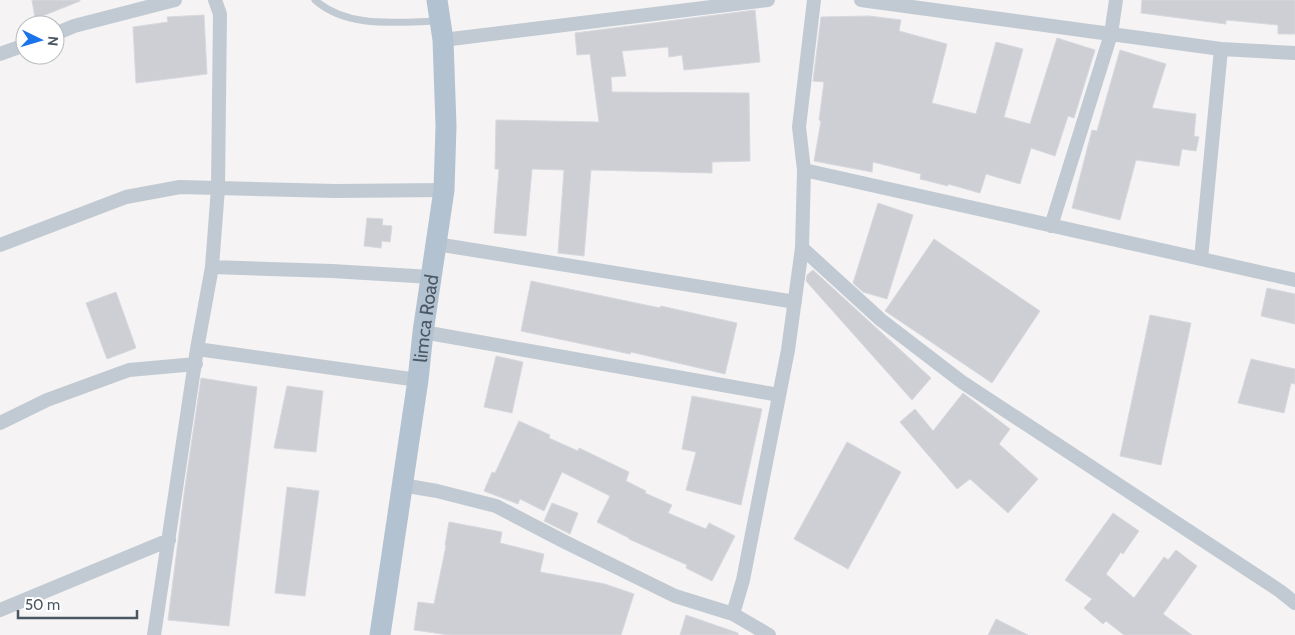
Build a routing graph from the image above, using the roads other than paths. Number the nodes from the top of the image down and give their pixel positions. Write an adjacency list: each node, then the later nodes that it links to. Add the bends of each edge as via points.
1 (175, 0): 9 (street)
2 (215, 0): 16 (street, via 220,14)
3 (315, 0): 8 (lane, via 326,10 362,20 382,23)
4 (768, 0): 8 (street)
5 (814, 0): 15 (street, via 799,127)
6 (861, 0): 10 (street)
7 (1116, 0): 10 (street)
8 (440, 20): 17 (main road, limca Road, via 446,126)
9 (65, 30)
10 (1111, 34): 12 (street); 18 (street)
11 (15, 49): 14 (street)
12 (1221, 49): 13 (street); 22 (street)
13 (1295, 53)
14 (0, 54)
15 (804, 170): 18 (street); 21 (street)
16 (218, 188): 17 (street, via 336,192); 20 (street, via 180,187 126,197); 23 (street)
17 (444, 190): 19 (main road, limca Road)
18 (1051, 226): 22 (street)
19 (436, 244): 24 (main road, limca Road); 26 (street)
20 (0, 245)
21 (802, 248): 26 (street); 35 (street, via 881,320 962,382)
22 (1201, 259): 25 (street)
23 (212, 267): 24 (street); 28 (street)
24 (431, 277): 27 (main road, limca Road)
25 (1295, 280)
26 (795, 302): 31 (street)
27 (422, 332): 30 (main road, limca Road); 31 (street)
28 (198, 349): 29 (street); 30 (street)
29 (196, 364): 32 (street, via 129,370 47,400); 34 (street)
30 (418, 380): 33 (main road, limca Road)
31 (780, 395): 37 (street, via 743,580)
32 (0, 423)
33 (402, 485): 37 (street, via 496,506 675,596); 39 (main road, limca Road)
34 (169, 540): 36 (street); 38 (street)
35 (1295, 603)
36 (0, 610)
37 (733, 614): 40 (street)
38 (154, 635)
39 (380, 635)
40 (768, 635)

